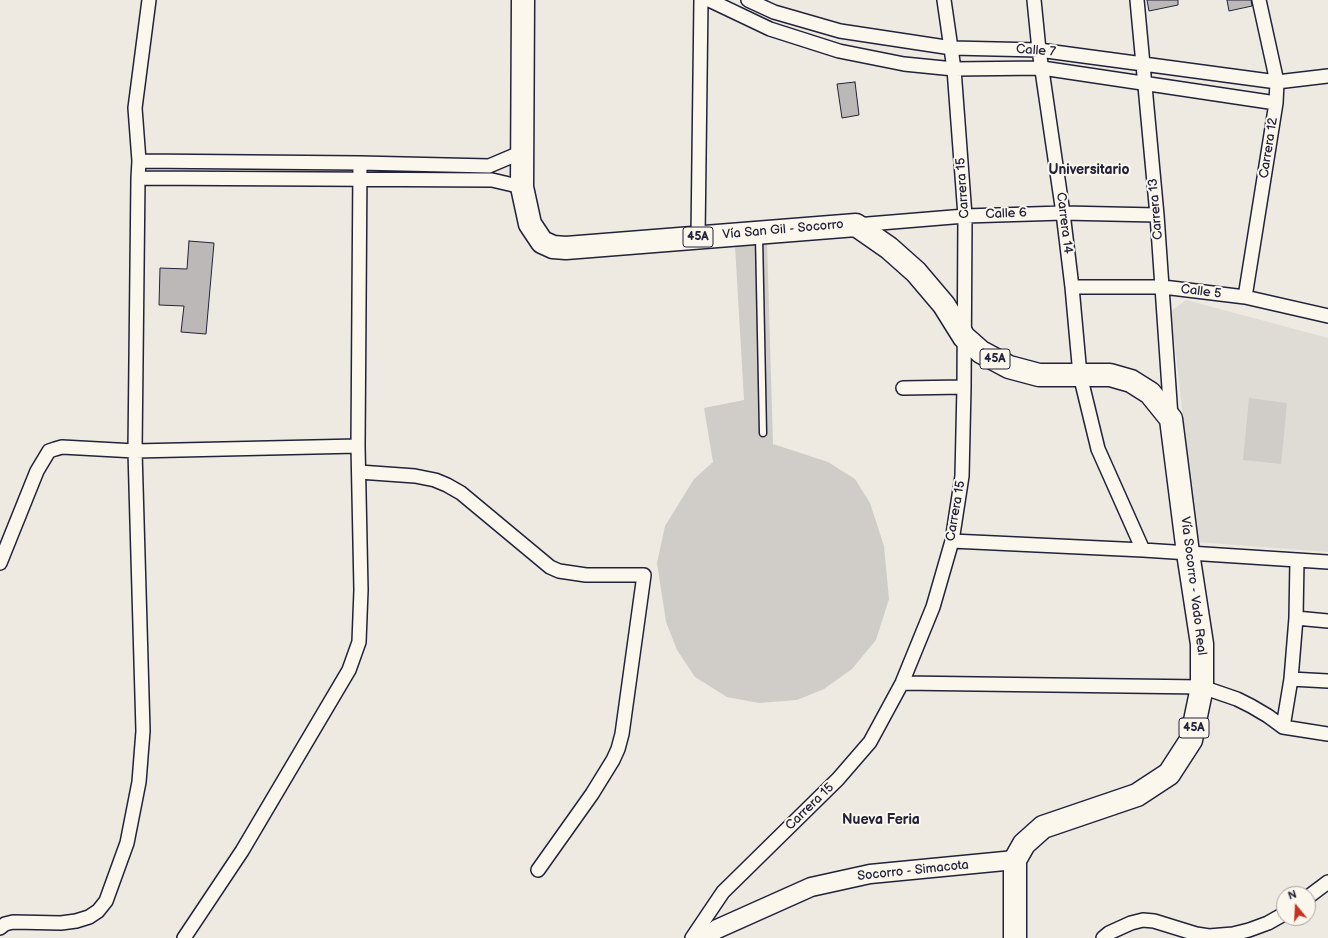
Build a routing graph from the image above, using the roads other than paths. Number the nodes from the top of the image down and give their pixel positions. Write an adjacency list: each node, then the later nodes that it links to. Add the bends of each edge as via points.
1 (149, 0): 22 (street, via 135,108)
2 (523, 0): 21 (highway, Vía San Gil - Socorro / 45A)
3 (701, 0): 32 (street)
4 (709, 0): 13 (street, via 770,29)
5 (748, 0): 10 (street, Calle 7, via 774,12)
6 (944, 0): 11 (street, Carrera 15)
7 (1034, 0): 12 (street, Carrera 14)
8 (1137, 0): 14 (street, Carrera 13)
9 (1259, 0): 18 (street, Carrera 12)
10 (840, 31): 11 (street, Calle 7); 13 (street)
11 (952, 48): 12 (street, Calle 7); 16 (street, Carrera 15)
12 (1039, 50): 14 (street, Calle 7); 15 (street, Carrera 14)
13 (839, 51): 16 (street, via 904,64)
14 (1143, 64): 18 (street, Calle 7); 19 (street, Carrera 13)
15 (1042, 68): 16 (street); 19 (street); 27 (street, Carrera 14)
16 (954, 69): 29 (street, Carrera 15)
17 (1328, 76): 18 (street, Calle 7)
18 (1277, 82): 20 (street, Carrera 12)
19 (1144, 84): 20 (street); 28 (street, Carrera 13)
20 (1276, 103): 35 (street, Carrera 12)
21 (522, 152): 23 (street, via 490,166); 26 (highway, Vía San Gil - Socorro / 45A)
22 (139, 161): 23 (street); 24 (street)
23 (360, 163): 25 (street)
24 (138, 178): 25 (street); 44 (street)
25 (360, 179): 26 (street, via 492,180); 43 (street)
26 (522, 187): 32 (highway, Vía San Gil - Socorro / 45A, via 530,224 542,242 553,248)
27 (1063, 213): 28 (street, Calle 6); 29 (street, Calle 6); 33 (street, Carrera 14)
28 (1157, 214): 34 (street, Carrera 13)
29 (965, 216): 30 (street, Calle 6); 37 (street, Carrera 15)
30 (856, 225): 31 (highway, Vía San Gil - Socorro / 45A); 37 (highway, Vía San Gil - Socorro / 45A, via 889,248 916,272 944,306)
31 (759, 232): 32 (highway, Vía San Gil - Socorro / 45A); 42 (lane)
32 (698, 237)
33 (1072, 287): 34 (street, Calle 5); 38 (street, Carrera 14)
34 (1162, 287): 35 (street, Calle 5); 41 (street, Carrera 13)
35 (1245, 297): 36 (street, Calle 5)
36 (1328, 316)
37 (964, 337): 38 (highway, Vía San Gil - Socorro / 45A, via 981,352 1009,367 1039,375); 39 (street, Carrera 15)
38 (1080, 375): 41 (highway, Vía San Gil - Socorro / 45A, via 1110,375 1131,381 1150,393); 47 (street, Carrera 14, via 1098,449)
39 (964, 387): 40 (street); 46 (street, Carrera 15, via 962,476)
40 (902, 388)
41 (1171, 419): 48 (highway, Vía Socorro - Vado Real / 45A)
42 (763, 433)
43 (358, 446): 44 (street); 45 (street)
44 (135, 450): 51 (street, via 62,448 49,451 37,471); 65 (street, via 143,731 139,782 127,843 106,901 98,911 76,921 13,922)
45 (359, 472): 61 (street, via 415,476 447,485 461,493 550,567 559,571 586,575 644,575 618,749 592,794); 66 (street, via 359,642 349,670 242,851)
46 (952, 541): 47 (street); 56 (street, Carrera 15, via 933,607)
47 (1143, 550): 48 (street)
48 (1188, 553): 49 (street); 57 (highway, Vía Socorro - Vado Real / 45A, via 1202,644)
49 (1297, 560): 50 (street); 52 (street)
50 (1328, 562)
51 (0, 563)
52 (1296, 618): 53 (street); 54 (street)
53 (1328, 621)
54 (1291, 679): 55 (street); 58 (street)
55 (1328, 681)
56 (902, 684): 57 (street); 67 (street, Carrera 15, via 870,742 838,779 723,892)
57 (1202, 687): 58 (street, via 1237,699); 60 (highway, Vía Socorro - Vado Real / 45A, via 1191,740 1170,774 1137,795 1043,827 1024,844)
58 (1283, 727): 59 (street)
59 (1328, 734)
60 (1015, 860): 68 (street, Socorro - Simacota, via 870,874 811,887 717,929); 69 (highway)
61 (538, 870)
62 (1328, 882): 63 (street)
63 (1316, 891)
64 (1276, 918): 70 (street, via 1249,930 1208,936 1143,920 1131,923)
65 (0, 928)
66 (184, 938)
67 (692, 938)
68 (703, 938)
69 (1015, 938)
70 (1103, 938)

